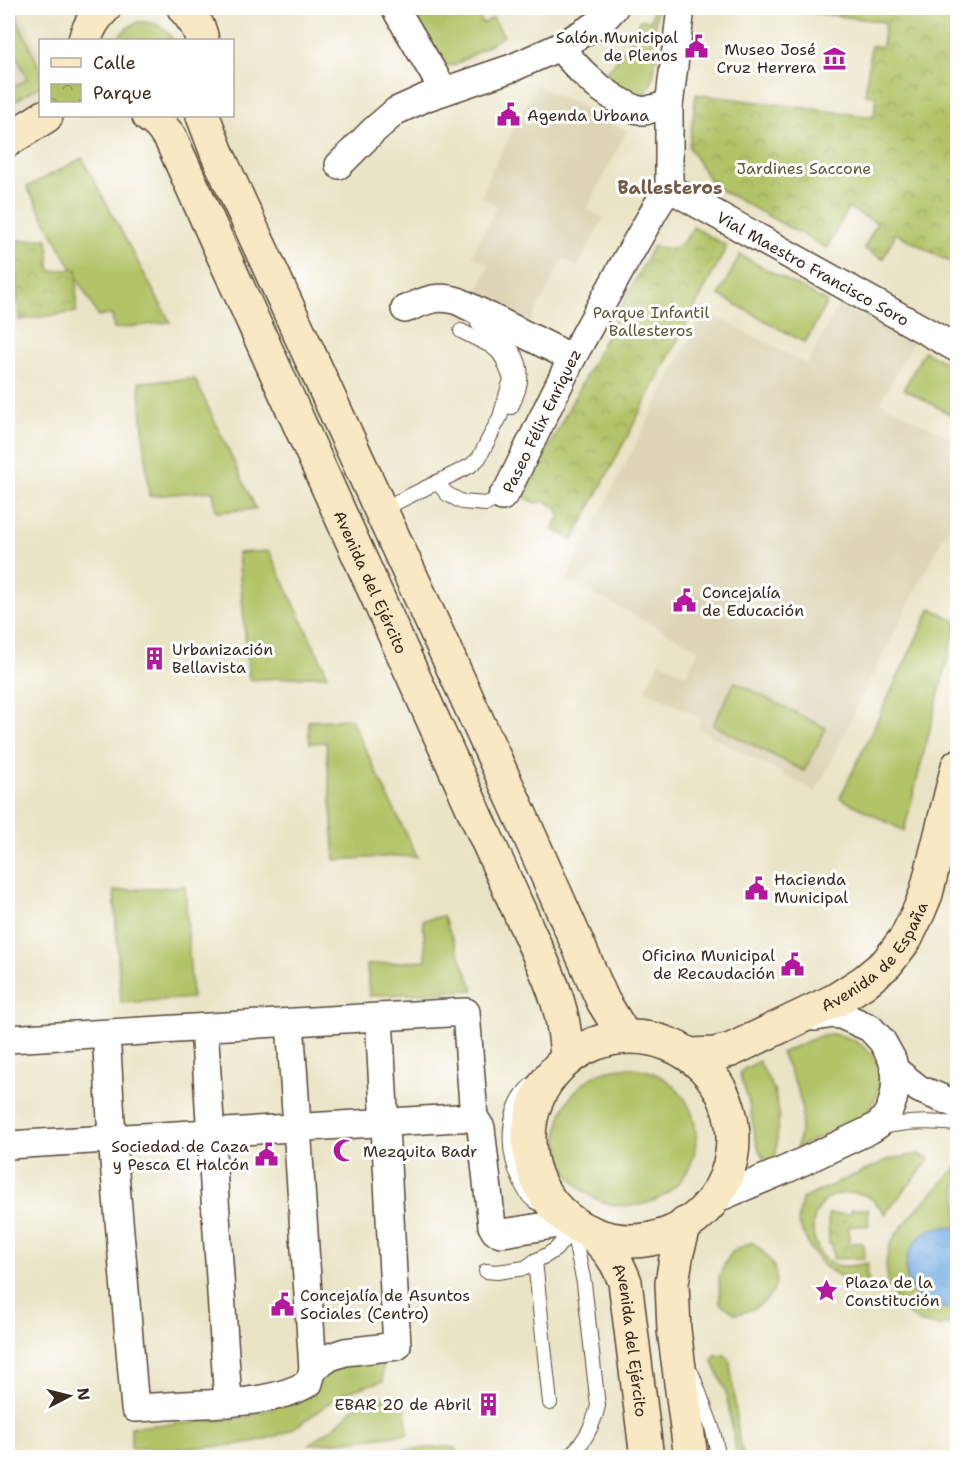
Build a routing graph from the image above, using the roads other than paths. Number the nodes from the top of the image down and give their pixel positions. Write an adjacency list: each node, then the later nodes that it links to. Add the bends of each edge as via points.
1 (396, 8): 5 (street)
2 (614, 8): 4 (street, via 602,22)
3 (681, 8): 6 (street)
4 (559, 47): 5 (street); 6 (street, via 596,85 616,99 644,111)
5 (444, 91): 11 (street, via 396,111)
6 (669, 106): 12 (street)
7 (44, 117): 10 (main road)
8 (150, 117): 29 (main road, Avenida del Ejército, via 170,137 554,988 566,1036)
9 (203, 117): 19 (main road)
10 (8, 140)
11 (339, 165)
12 (669, 188): 15 (street, Vial Maestro Francisco Soro); 16 (street, Paseo Félix Enriquez)
13 (405, 309): 16 (street, via 445,297)
14 (465, 325): 17 (lane, via 502,340 518,358 521,379 510,408 500,417 479,458)
15 (957, 349)
16 (572, 358): 18 (street, Paseo Félix Enriquez)
17 (437, 482): 18 (lane, Paseo Félix Enriquez, via 447,494 462,502 486,504); 19 (lane)
18 (502, 497)
19 (381, 510): 24 (main road, via 603,1001)
20 (957, 766): 21 (main road, Avenida de España, via 926,894 906,938 887,963 864,982)
21 (804, 1016): 28 (main road, Avenida de España, via 731,1050); 30 (street, via 841,1015 870,1028 882,1041)
22 (379, 1017): 25 (street); 32 (street, via 466,1012); 33 (street)
23 (291, 1036): 35 (street)
24 (625, 1037): 28 (main road, via 664,1041); 29 (main road, via 578,1051)
25 (8, 1039)
26 (205, 1042): 37 (street)
27 (107, 1049): 38 (street)
28 (691, 1055): 40 (main road, via 723,1091 734,1128 727,1173 718,1192)
29 (559, 1068): 41 (main road, via 539,1096 531,1118 529,1142 532,1165 541,1187)
30 (895, 1070): 31 (street, via 919,1089); 36 (street, via 896,1088 889,1112)
31 (957, 1105)
32 (474, 1117): 33 (street); 41 (street, via 480,1128 495,1231)
33 (385, 1121): 35 (street); 43 (street, via 398,1346 345,1352)
34 (957, 1124): 36 (lane, via 932,1121)
35 (297, 1127): 37 (street); 43 (street)
36 (870, 1130): 40 (street, via 718,1198)
37 (210, 1132): 38 (street); 44 (street)
38 (112, 1138): 39 (street); 44 (street, via 135,1408)
39 (8, 1145)
40 (696, 1214): 41 (main road, via 660,1237 631,1241 610,1239); 42 (main road, via 677,1252 672,1283)
41 (572, 1220): 45 (lane, via 567,1236 556,1249 535,1261); 46 (lane, via 584,1283 598,1406 588,1434); 47 (main road, Avenida del Ejército, via 610,1252 625,1282)
42 (676, 1349): 48 (main road); 49 (lane, via 700,1392)
43 (313, 1369): 44 (street, via 309,1383 296,1390)
44 (228, 1403)
45 (550, 1403)
46 (567, 1458)
47 (647, 1458)
48 (691, 1458)
49 (719, 1458)

